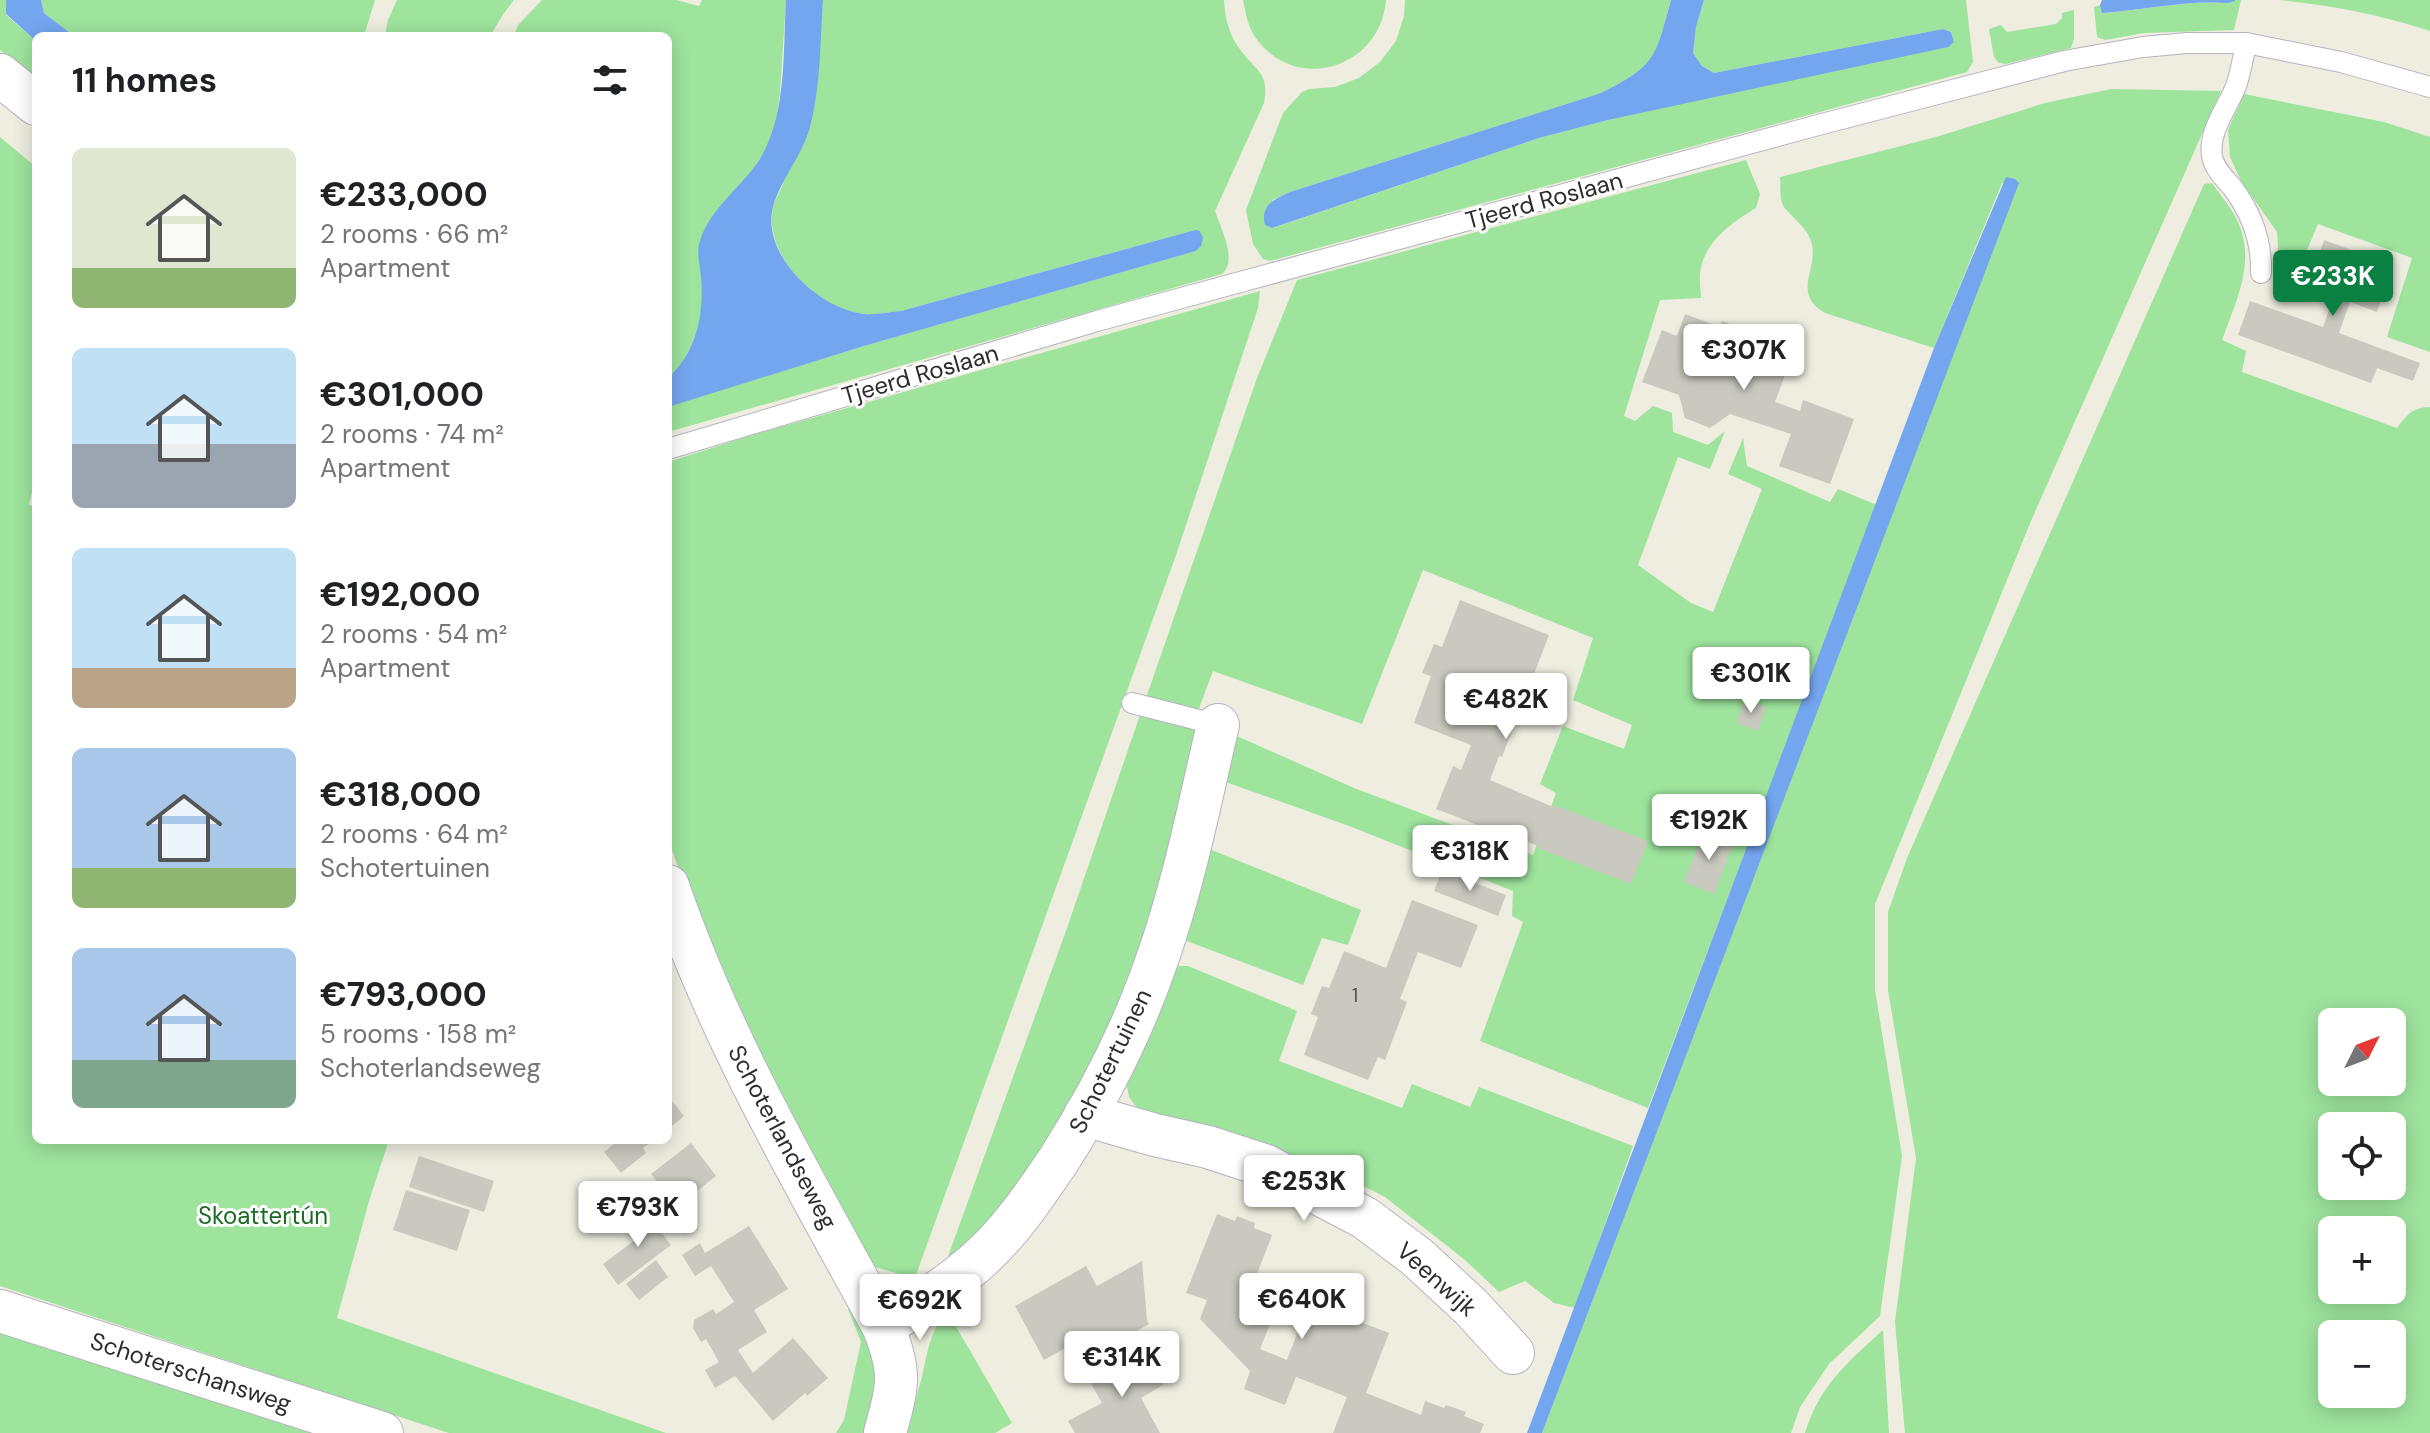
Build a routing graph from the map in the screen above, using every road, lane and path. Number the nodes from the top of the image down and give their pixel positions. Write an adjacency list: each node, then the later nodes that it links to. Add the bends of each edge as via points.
1 (2246, 43): 3 (lane, Tjeerd Roslaan); 5 (lane, via 2236,87 2215,131 2212,155 2254,226); 6 (lane, Tjeerd Roslaan, via 2143,47 2049,65 1097,321)
2 (0, 75): 4 (street)
3 (2430, 87)
4 (32, 101)
5 (2261, 273)
6 (672, 448)
7 (1132, 703): 8 (lane)
8 (1218, 725): 10 (street, Schotertuinen, via 1160,953)
9 (672, 896): 12 (street, Schoterlandseweg, via 771,1123)
10 (1085, 1115): 12 (street, Schotertuinen, via 1035,1195 996,1243 944,1288); 13 (street, Veenwijk, via 1266,1166 1365,1218 1417,1257)
11 (0, 1311): 14 (street, Schoterschansweg)
12 (883, 1326): 15 (street, Schoterlandseweg, via 898,1379)
13 (1513, 1353)
14 (382, 1433)
15 (885, 1433)

